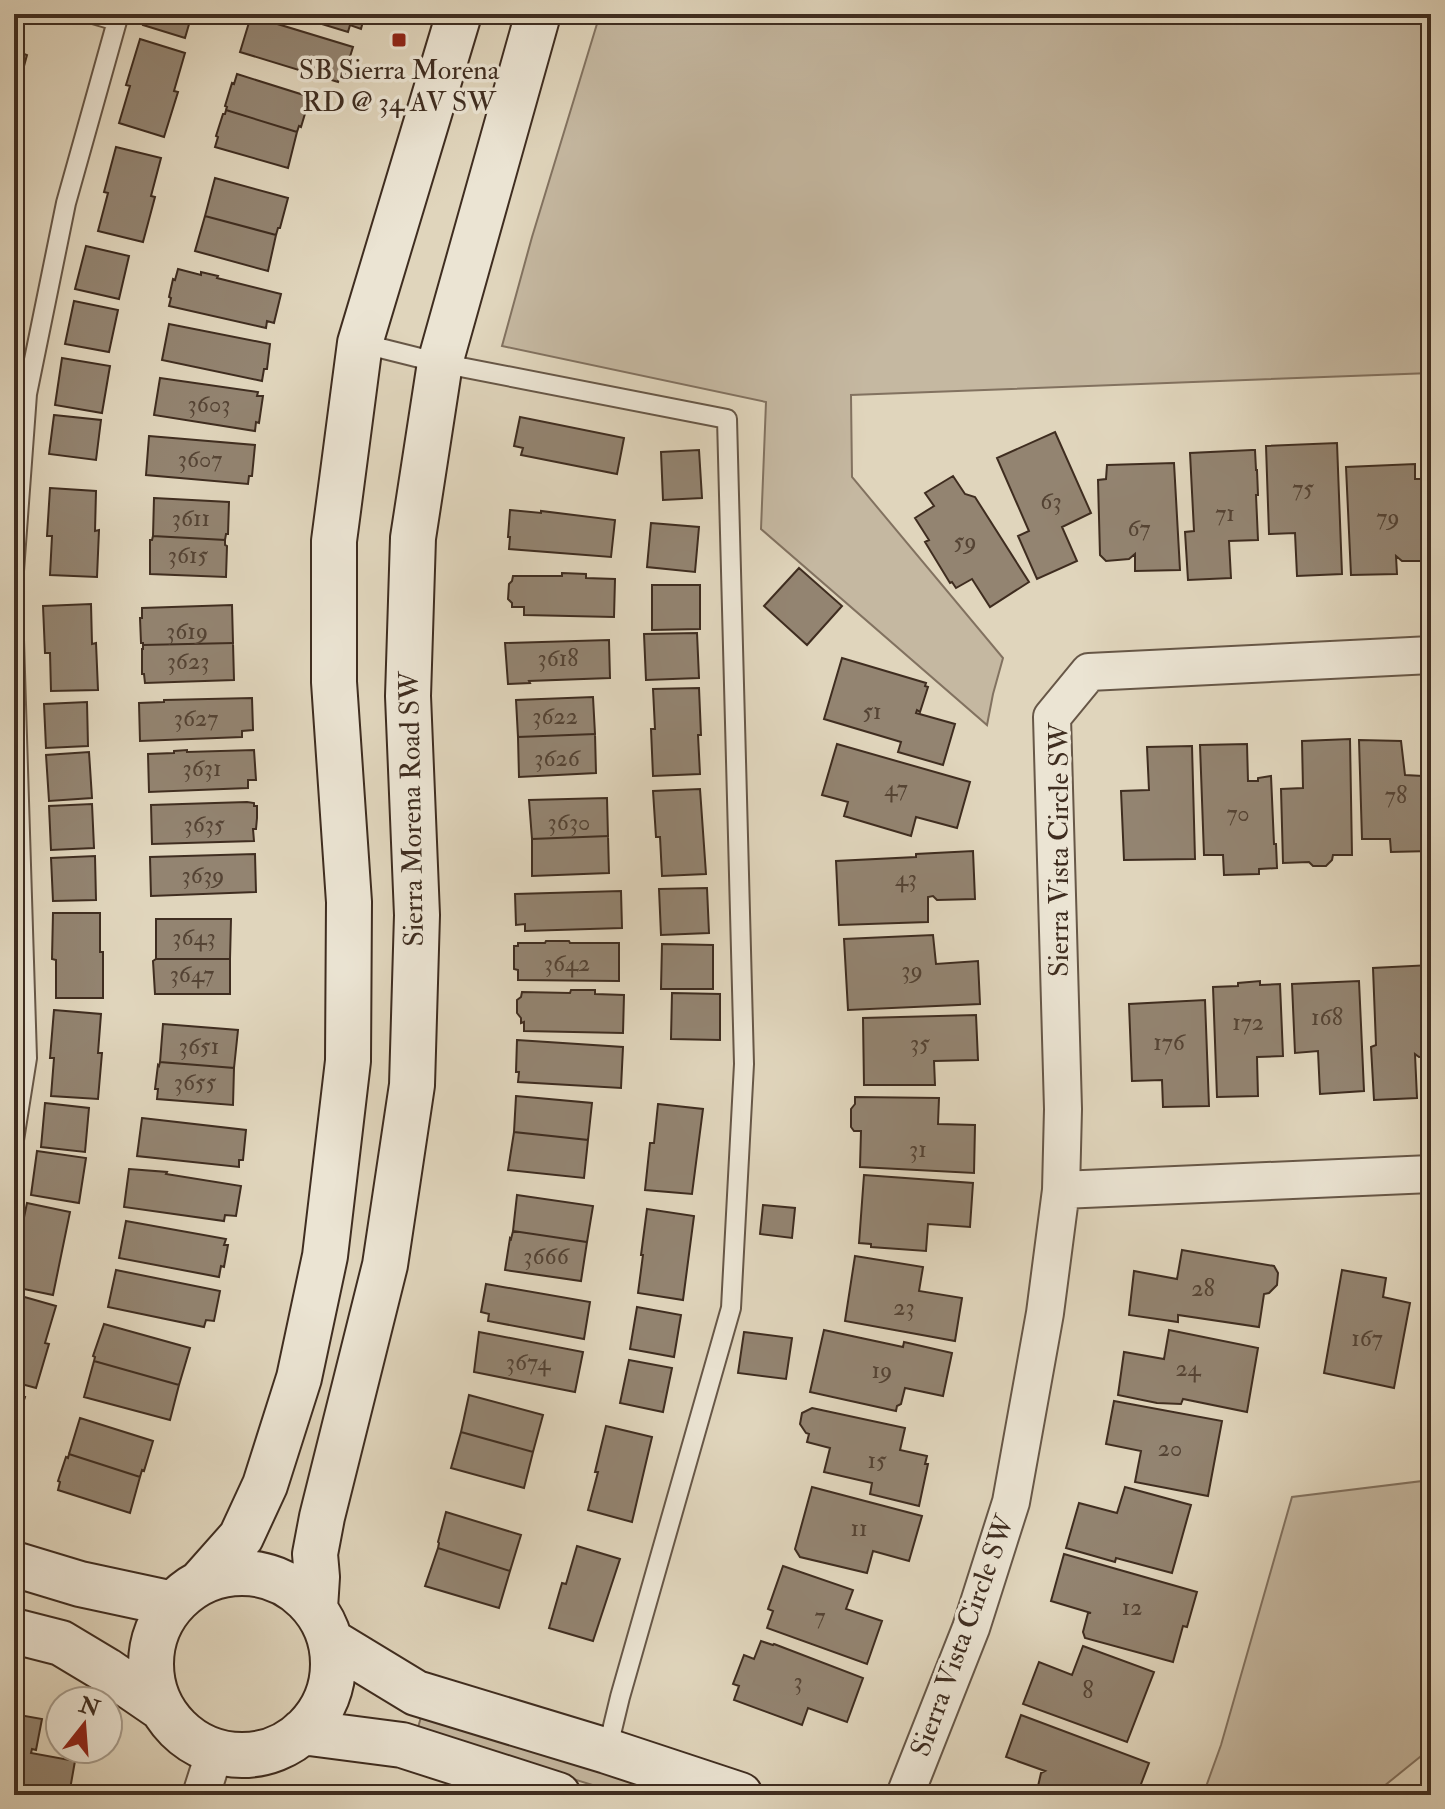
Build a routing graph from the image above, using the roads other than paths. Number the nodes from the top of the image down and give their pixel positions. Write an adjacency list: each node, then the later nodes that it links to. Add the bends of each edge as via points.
1 (93, 14): 4 (lane)
2 (459, 14): 5 (street)
3 (538, 14): 6 (street, Sierra Morena Road SW)
4 (118, 18): 7 (lane, via 66,203 27,394)
5 (360, 343): 6 (lane); 14 (street, via 334,541 334,682 349,902 348,1061 325,1256 299,1378 265,1485 241,1537)
6 (440, 363): 15 (street, Sierra Morena Road SW, via 413,538 408,696 417,915 412,1085 385,1265 315,1554); 20 (lane, via 727,419 744,1064 731,1308)
7 (14, 571)
8 (14, 640): 10 (lane, via 27,1058)
9 (1431, 655): 12 (street, Sierra Vista Circle SW, via 1089,672 1052,717)
10 (14, 1140)
11 (1431, 1174): 12 (street)
12 (1061, 1190): 24 (street, Sierra Vista Circle SW, via 1011,1502 971,1628)
13 (14, 1564): 14 (street, via 80,1584)
14 (188, 1593): 15 (street, via 232,1572 263,1575 305,1597); 17 (street, via 159,1626 151,1649 153,1689)
15 (323, 1625): 18 (street, via 334,1661 332,1682 316,1718); 20 (street, via 416,1693)
16 (14, 1631): 17 (street, via 61,1643)
17 (160, 1707): 19 (street, via 186,1738)
18 (302, 1732): 19 (street, via 265,1752); 22 (street, via 402,1745)
19 (215, 1751): 21 (street)
20 (607, 1751): 23 (street)
21 (201, 1795)
22 (558, 1795)
23 (740, 1795)
24 (905, 1795)

